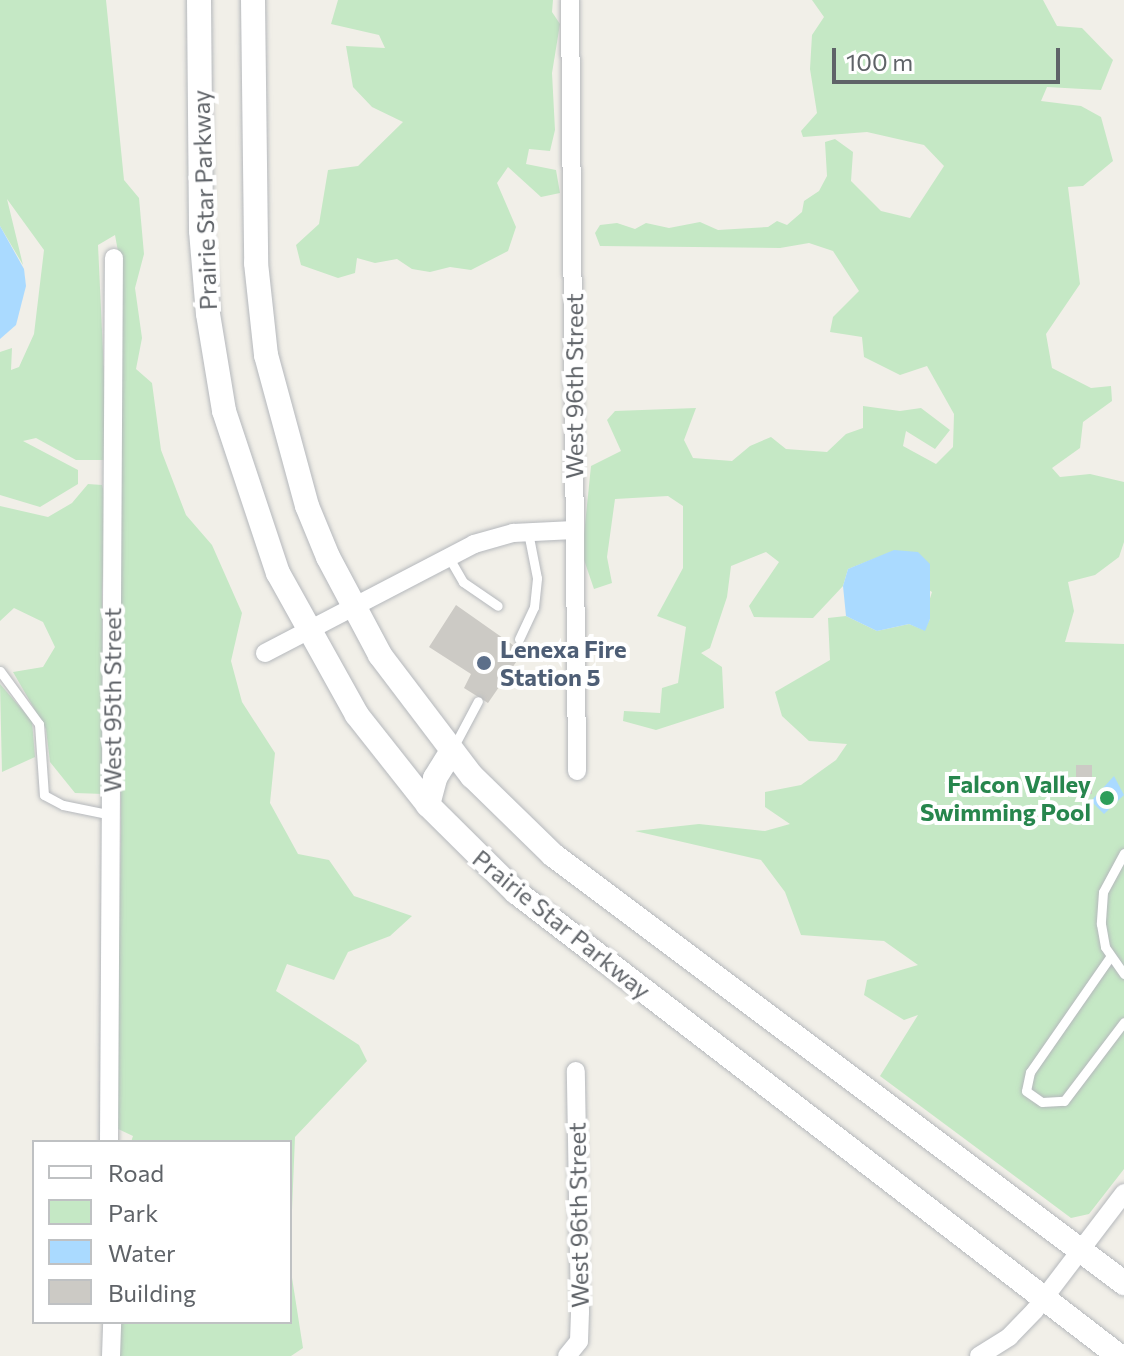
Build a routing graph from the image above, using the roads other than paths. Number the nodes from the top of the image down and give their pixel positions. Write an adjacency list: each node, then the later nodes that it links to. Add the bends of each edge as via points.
1 (199, 0): 10 (main road, Prairie Star Parkway, via 201,231 214,360 256,519)
2 (253, 0): 8 (main road, Prairie Star Parkway, via 255,249 266,355 292,462)
3 (570, 0): 5 (street, West 96th Street)
4 (114, 258): 18 (street, West 95th Street)
5 (574, 530): 6 (street); 16 (street, West 96th Street)
6 (528, 532): 7 (street, via 492,538); 11 (lane, via 537,578 534,607)
7 (448, 556): 8 (street); 9 (lane, via 463,582)
8 (352, 606): 10 (street); 15 (main road, Prairie Star Parkway, via 380,655)
9 (498, 606)
10 (306, 631): 12 (street); 17 (main road, Prairie Star Parkway, via 357,715)
11 (519, 639)
12 (265, 653)
13 (0, 671): 18 (lane, via 39,724 44,795 63,805)
14 (478, 701): 15 (lane)
15 (451, 752): 17 (main road, via 435,778); 26 (main road, Prairie Star Parkway, via 553,855)
16 (577, 771)
17 (428, 805): 28 (main road, Prairie Star Parkway, via 528,902)
18 (112, 815): 24 (street, West 95th Street)
19 (1124, 853): 20 (lane, via 1103,892 1101,924)
20 (1110, 957): 21 (lane); 22 (lane, via 1030,1072 1026,1091 1042,1102 1064,1101)
21 (1124, 974)
22 (1124, 1022)
23 (576, 1071): 31 (street, West 96th Street, via 580,1312 579,1341)
24 (109, 1140)
25 (1124, 1193): 26 (street)
26 (1079, 1250): 27 (main road, Prairie Star Parkway); 28 (street)
27 (1124, 1283)
28 (1043, 1298): 32 (street, via 1009,1337); 33 (main road, Prairie Star Parkway)
29 (112, 1324): 30 (street)
30 (111, 1356)
31 (569, 1356)
32 (979, 1356)
33 (1119, 1356)

